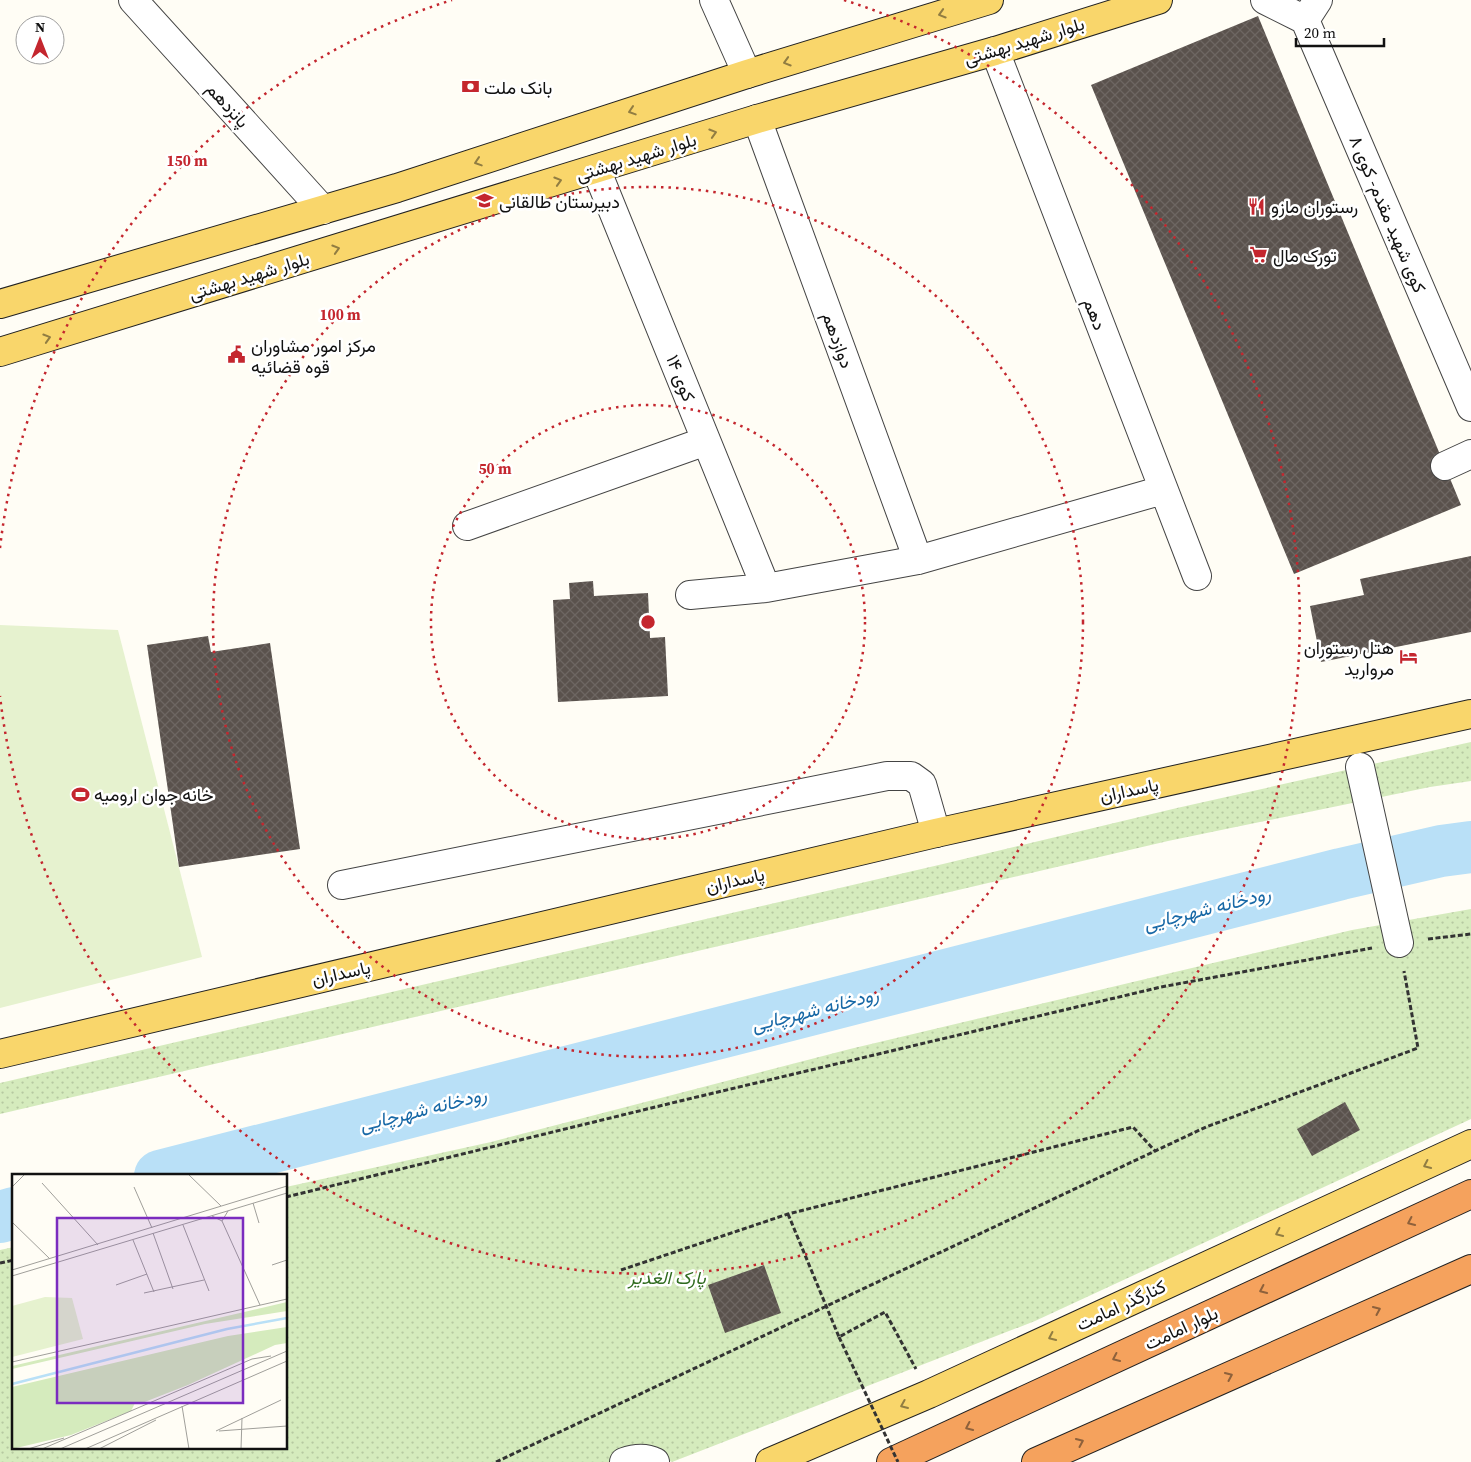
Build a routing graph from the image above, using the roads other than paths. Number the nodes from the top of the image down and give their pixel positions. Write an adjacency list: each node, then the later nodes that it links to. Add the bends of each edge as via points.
1 (133, 0): 12 (street, پانزدهم)
2 (714, 0): 8 (street)
3 (989, 0): 8 (main road, one-way to 8)
4 (1158, 0): 7 (main road, بلوار شهید بهشتی)
5 (1265, 0): 6 (street)
6 (1311, 10): 16 (street, کوی شهید مقدم- کوی ۸)
7 (994, 51): 9 (main road, بلوار شهید بهشتی); 20 (street, دهم)
8 (747, 74): 11 (main road, one-way to 11)
9 (757, 119): 10 (main road, بلوار شهید بهشتی, one-way to 9); 22 (street, دوازدهم)
10 (596, 169): 13 (main road, بلوار شهید بهشتی, one-way to 10); 17 (street, کوی ۱۴)
11 (397, 188): 12 (main road); 13 (main road)
12 (323, 210): 14 (main road)
13 (414, 225): 15 (main road, بلوار شهید بهشتی, one-way to 13)
14 (0, 304)
15 (0, 352)
16 (1471, 407)
17 (706, 441): 21 (street); 24 (street, کوی ۱۴)
18 (1471, 454): 19 (street)
19 (1445, 466)
20 (1163, 490): 22 (street); 23 (street, دهم)
21 (467, 526)
22 (918, 560): 24 (street)
23 (1197, 576)
24 (766, 588): 25 (street)
25 (690, 595)
26 (1471, 714): 28 (main road, پاسداران)
27 (1360, 766): 30 (street)
28 (936, 833): 29 (street, via 922,784 911,776 887,776); 31 (main road, پاسداران)
29 (342, 885)
30 (1398, 943)
31 (0, 1054)
32 (1471, 1144): 37 (main road, کنارگذر امامت, one-way to 37, via 929,1394)
33 (1471, 1194): 38 (highway, بلوار امامت, one-way to 38)
34 (1471, 1269): 39 (highway, one-way to 34)
35 (624, 1462): 36 (street, via 644,1458)
36 (655, 1462)
37 (770, 1462)
38 (891, 1462)
39 (1036, 1462)

